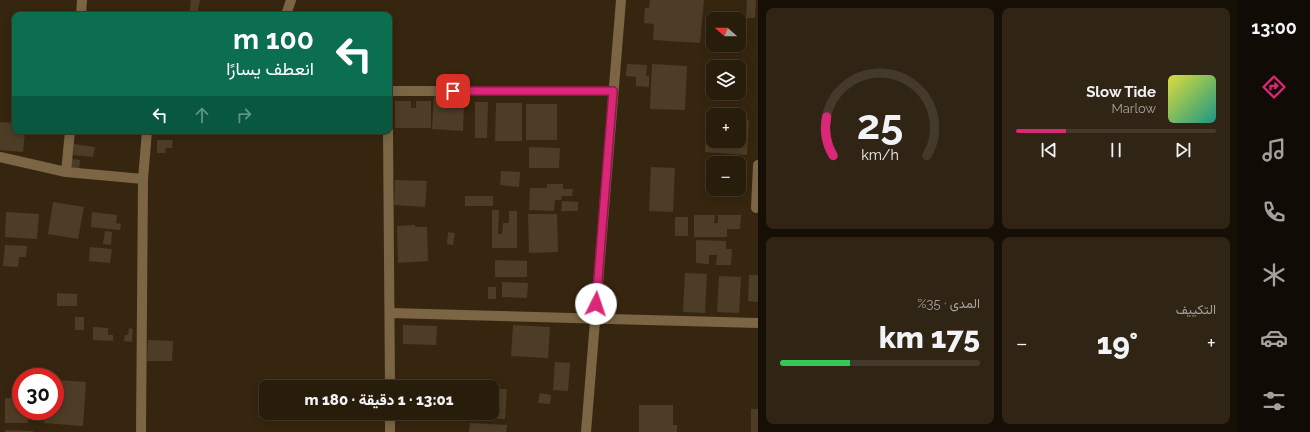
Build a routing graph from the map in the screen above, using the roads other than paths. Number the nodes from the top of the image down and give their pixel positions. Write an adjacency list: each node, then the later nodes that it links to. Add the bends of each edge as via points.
1 (82, 0): 4 (street)
2 (291, 0): 5 (street)
3 (621, 0): 7 (street)
4 (81, 12)
5 (287, 12)
6 (392, 91): 7 (street)
7 (613, 91): 17 (street)
8 (70, 134): 13 (street)
9 (147, 134): 14 (street)
10 (388, 134): 16 (street)
11 (0, 157): 13 (street)
12 (758, 165): 15 (street)
13 (66, 172): 14 (street)
14 (143, 179): 21 (street)
15 (756, 208)
16 (390, 313): 17 (street); 19 (street)
17 (595, 319): 18 (street); 23 (street)
18 (758, 323)
19 (390, 380)
20 (390, 420): 22 (street)
21 (141, 432)
22 (390, 432)
23 (586, 432)

